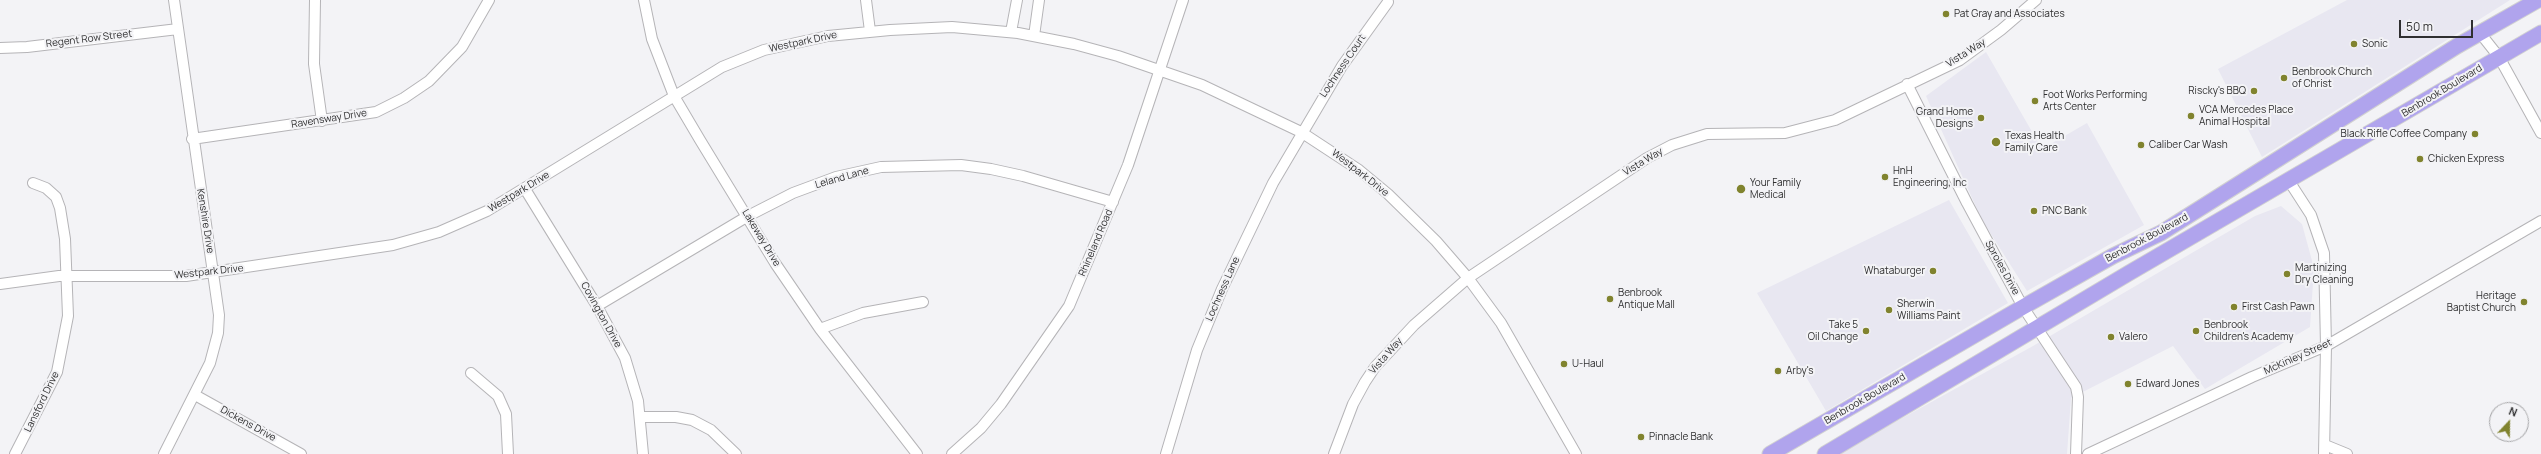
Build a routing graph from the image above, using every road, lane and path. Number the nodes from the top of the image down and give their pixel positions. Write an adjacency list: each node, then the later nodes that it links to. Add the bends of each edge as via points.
1 (174, 0): 12 (street, Kenshire Drive)
2 (316, 0): 23 (street, via 314,64)
3 (489, 0): 23 (street, Ravensway Drive, via 462,47 428,81 404,98 376,112)
4 (644, 0): 22 (street, Lakeway Drive, via 652,38)
5 (866, 0): 13 (street)
6 (1017, 0): 14 (street)
7 (1039, 0): 17 (street)
8 (1183, 0): 20 (street, Rhineland Road)
9 (2036, 0): 21 (street, Vista Way, via 1960,60)
10 (2538, 0): 16 (highway, Benbrook Boulevard)
11 (1388, 2): 24 (street, Lochness Court, via 1342,66)
12 (178, 29): 18 (street, Regent Row Street); 26 (street, Kenshire Drive)
13 (870, 31): 14 (street, Westpark Drive, via 952,27); 22 (street, Westpark Drive, via 828,36 764,50 722,67)
14 (1011, 32): 17 (street, Westpark Drive)
15 (2541, 32): 19 (highway, Benbrook Boulevard)
16 (2480, 33): 19 (street); 39 (highway, Benbrook Boulevard, via 2161,233 2113,256)
17 (1034, 36): 20 (street, Westpark Drive, via 1096,50)
18 (0, 48)
19 (2499, 57): 25 (street); 27 (highway, Benbrook Boulevard)
20 (1160, 71): 24 (street, Westpark Drive, via 1202,85); 30 (street, Rhineland Road)
21 (1907, 84): 35 (street, Vista Way, via 1835,120 1808,128 1785,133 1707,134 1672,145 1647,158); 39 (street, Sproles Drive, via 1966,203)
22 (674, 96): 29 (street, Westpark Drive); 31 (street, Lakeway Drive)
23 (322, 121): 26 (street, Ravensway Drive)
24 (1301, 132): 35 (street, Westpark Drive, via 1335,152 1388,194 1436,241); 55 (street, Lochness Lane, via 1273,183 1222,289 1197,350)
25 (2541, 133)
26 (192, 139): 33 (street, Kenshire Drive)
27 (2289, 181): 40 (highway, Benbrook Boulevard); 42 (street, via 2310,215 2324,253)
28 (33, 183): 34 (street, Lansford Drive, via 46,188 56,197 65,239)
29 (525, 189): 33 (street, Westpark Drive, via 487,211 439,232 393,245); 38 (street, Covington Drive)
30 (1113, 202): 31 (street, Leland Lane, via 991,168 936,165 881,167 836,177 793,193); 54 (street, Rhineland Road, via 1070,306 1056,328 1001,404 981,428)
31 (748, 216): 38 (street, Leland Lane); 41 (street, Lakeway Drive)
32 (2541, 221): 42 (street, McKinley Street)
33 (214, 273): 34 (street, Westpark Drive, via 148,277); 44 (street, Kenshire Drive, via 219,315 218,333 210,363)
34 (68, 276): 36 (street, Westpark Drive); 47 (street, Lansford Drive, via 68,316 57,372)
35 (1468, 278): 56 (street, Vista Way, via 1414,325 1375,367 1353,404); 57 (street, Westpark Drive, via 1501,323)
36 (0, 284)
37 (923, 302): 41 (street, via 863,313)
38 (597, 306): 45 (street, Covington Drive, via 625,358)
39 (2023, 307): 40 (street, Sproles Drive); 58 (highway, Benbrook Boulevard)
40 (2038, 326): 59 (highway, Benbrook Boulevard); 60 (street, Sproles Drive, via 2076,386)
41 (820, 329): 53 (street, Lakeway Drive)
42 (2326, 346): 46 (street); 61 (street, McKinley Street, via 2252,377)
43 (471, 373): 50 (street, via 498,396 506,414)
44 (195, 395): 48 (street, Kenshire Drive); 49 (street, Dickens Drive)
45 (641, 417): 51 (street, Covington Drive); 52 (street, via 676,417 692,420 711,430)
46 (2324, 449): 62 (street)
47 (15, 454)
48 (164, 454)
49 (301, 454)
50 (508, 454)
51 (643, 454)
52 (736, 454)
53 (917, 454)
54 (952, 454)
55 (1166, 454)
56 (1334, 454)
57 (1576, 454)
58 (1770, 454)
59 (1825, 454)
60 (2076, 454)
61 (2088, 454)
62 (2347, 454)

